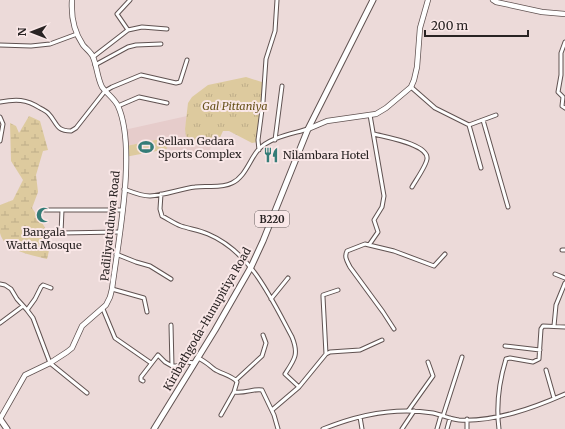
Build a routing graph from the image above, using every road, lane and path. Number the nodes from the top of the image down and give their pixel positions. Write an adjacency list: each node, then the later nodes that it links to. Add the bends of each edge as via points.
1 (73, 0): 10 (street, Padiliyatuduwa Road, via 72,12)
2 (130, 0): 9 (street, via 117,14)
3 (277, 0): 34 (street, via 275,31 266,59)
4 (373, 0): 30 (main road, Kiribathgoda-Hunupitiya Road / B220)
5 (428, 0): 18 (street, via 420,28 417,66)
6 (493, 0): 7 (street, via 542,12)
7 (565, 14)
8 (167, 29): 9 (street, via 142,27)
9 (128, 30): 14 (street)
10 (77, 34): 13 (street, via 50,44); 14 (street, Padiliyatuduwa Road)
11 (565, 42): 20 (street, via 561,53 558,92)
12 (161, 44): 16 (street, via 128,47)
13 (0, 45)
14 (93, 56): 16 (street, Padiliyatuduwa Road)
15 (187, 60): 19 (street, via 180,82 176,84 141,75)
16 (95, 65): 19 (street, Padiliyatuduwa Road)
17 (282, 86): 32 (street)
18 (411, 87): 25 (street, via 386,108); 29 (street, via 435,108)
19 (105, 91): 21 (street, via 72,131 61,129 48,112 31,102 13,99); 23 (street, Padiliyatuduwa Road)
20 (564, 97): 24 (street, via 562,106)
21 (0, 102)
22 (167, 103): 23 (street, via 139,98)
23 (118, 106): 37 (street, Padiliyatuduwa Road, via 126,141)
24 (565, 108)
25 (370, 115): 30 (street, via 326,121); 31 (street)
26 (496, 115): 28 (street)
27 (0, 117): 33 (street, via 3,124)
28 (482, 120): 29 (street); 39 (street)
29 (469, 125): 35 (street)
30 (308, 129): 32 (street); 47 (main road, Kiribathgoda-Hunupitiya Road / B220)
31 (374, 134): 36 (street, via 413,144 424,150 427,160); 44 (street, via 384,199 374,220 378,232)
32 (275, 140): 34 (street)
33 (0, 141)
34 (259, 150): 38 (street, via 245,171 232,183)
35 (481, 168)
36 (412, 187)
37 (124, 189): 38 (street, via 150,196); 42 (street, Padiliyatuduwa Road)
38 (161, 194): 47 (street, via 162,216 180,226 208,234 223,242)
39 (508, 207)
40 (46, 210): 41 (street)
41 (62, 210): 42 (street); 43 (street, via 62,233)
42 (122, 210): 43 (street, Padiliyatuduwa Road)
43 (119, 232): 45 (street, Padiliyatuduwa Road)
44 (369, 245): 46 (street, via 434,266); 66 (street, via 365,244 347,251 346,259)
45 (116, 254): 51 (street, via 150,266); 55 (street, Padiliyatuduwa Road)
46 (445, 254)
47 (251, 267): 57 (street); 73 (main road, Kiribathgoda-Hunupitiya Road / B220)
48 (555, 274): 50 (street)
49 (288, 278): 57 (street)
50 (565, 278)
51 (171, 279)
52 (565, 283): 64 (street, via 556,305)
53 (0, 284): 58 (street, via 11,289)
54 (52, 288): 60 (street, via 44,285 41,287)
55 (112, 289): 59 (street, Padiliyatuduwa Road); 61 (street, via 144,298)
56 (338, 290): 71 (street, via 323,295)
57 (271, 298): 81 (street, via 296,347 293,362 285,374)
58 (23, 306): 60 (street); 62 (street)
59 (103, 309): 75 (street, Padiliyatuduwa Road, via 82,326 72,348); 76 (street, via 115,338)
60 (27, 310): 75 (street, via 33,318)
61 (147, 312)
62 (0, 324)
63 (171, 325): 77 (street)
64 (554, 326): 65 (street); 70 (street, via 543,326 541,329)
65 (565, 327)
66 (394, 329)
67 (263, 335): 79 (street, via 266,344 262,356)
68 (382, 340): 71 (street, via 360,350)
69 (505, 346): 70 (street)
70 (540, 350): 91 (street, via 539,359 533,362 506,359)
71 (326, 354): 81 (street)
72 (462, 357): 90 (street)
73 (196, 360): 77 (street); 79 (street, via 208,362 215,369); 97 (main road, Kiribathgoda-Hunupitiya Road / B220)
74 (428, 362): 87 (street, via 433,376)
75 (50, 363): 83 (street); 94 (street, Padiliyatuduwa Road, via 25,375)
76 (151, 364): 77 (street, via 158,355); 80 (street, via 141,379)
77 (172, 366)
78 (546, 370): 85 (street)
79 (236, 380): 82 (street)
80 (143, 382)
81 (299, 387): 86 (street)
82 (234, 392): 86 (street, via 262,390); 89 (street)
83 (87, 394)
84 (565, 394): 85 (street)
85 (554, 398): 91 (street, via 515,413)
86 (272, 410): 98 (street)
87 (408, 410): 88 (street); 92 (street)
88 (414, 411): 90 (street); 101 (street)
89 (221, 415)
90 (442, 416): 93 (street); 102 (street)
91 (498, 416): 95 (street); 105 (street)
92 (360, 417): 99 (street); 100 (street)
93 (450, 418): 95 (street); 103 (street)
94 (0, 419): 96 (main road)
95 (467, 419): 104 (street)
96 (7, 429)
97 (154, 429)
98 (278, 429)
99 (323, 429)
100 (362, 429)
101 (402, 429)
102 (436, 429)
103 (446, 429)
104 (467, 429)
105 (499, 429)

